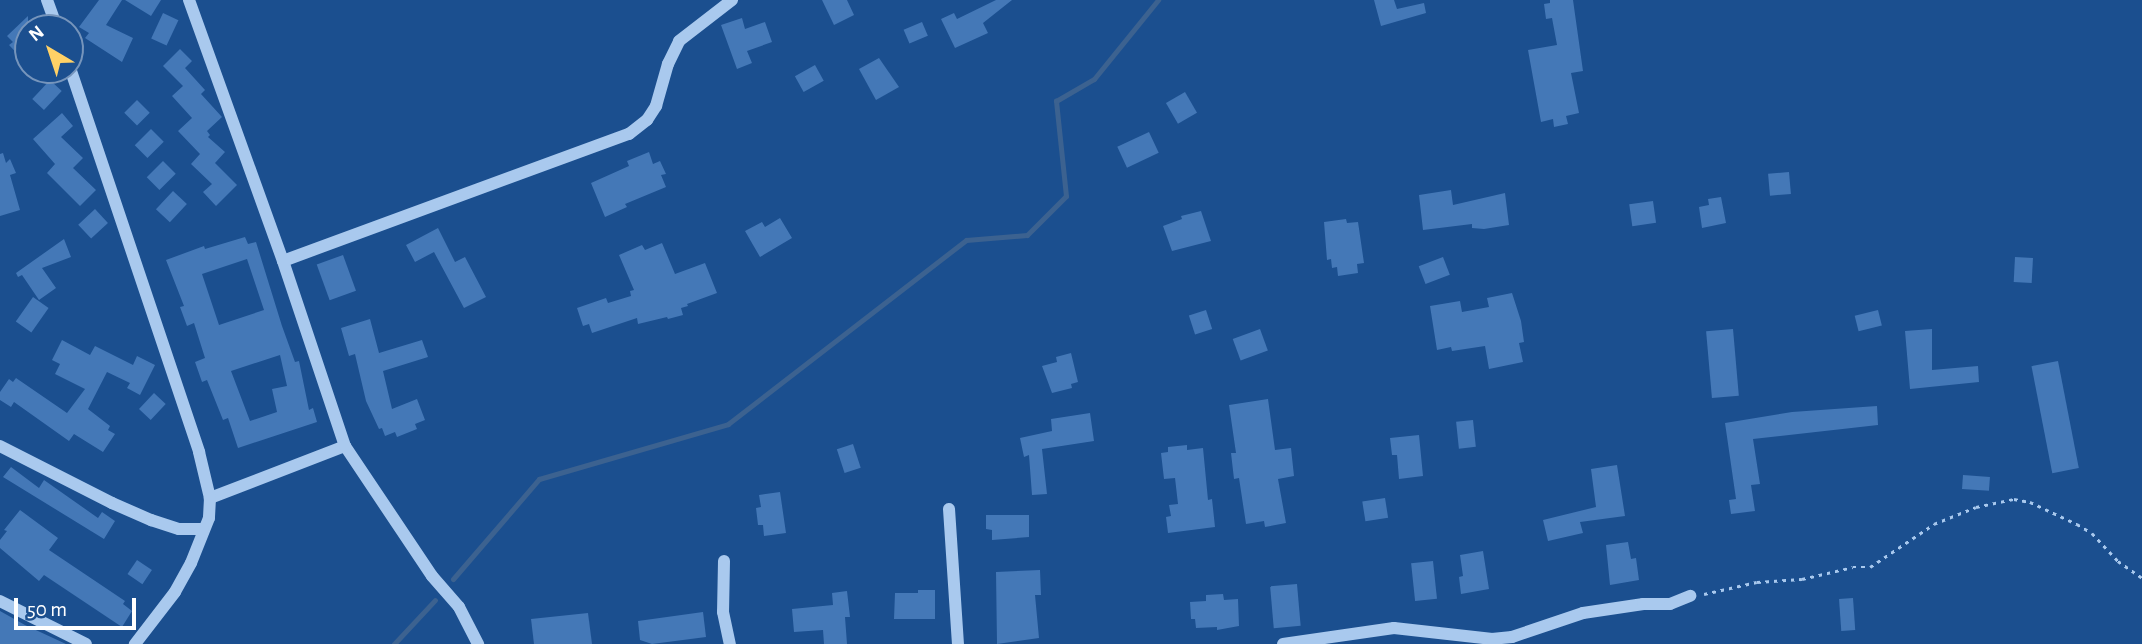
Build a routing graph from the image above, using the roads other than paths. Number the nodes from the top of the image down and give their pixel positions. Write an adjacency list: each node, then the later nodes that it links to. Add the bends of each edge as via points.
1 (189, 0): 4 (street)
2 (733, 0): 4 (street, via 679,41 656,106 629,134)
3 (75, 84): 7 (street, via 200,452)
4 (283, 261): 6 (street)
5 (0, 446): 9 (street, via 151,520 179,529)
6 (345, 446): 7 (street); 16 (street, via 432,576 459,607)
7 (209, 498): 9 (street)
8 (950, 509): 18 (street)
9 (204, 529): 15 (street, via 175,592)
10 (724, 561): 17 (street, via 723,612)
11 (1690, 596): 13 (street, via 1670,604 1583,613 1512,637 1492,639 1394,628)
12 (0, 601): 14 (street)
13 (1346, 640): 19 (street)
14 (86, 644)
15 (135, 644)
16 (478, 644)
17 (730, 644)
18 (958, 644)
19 (1283, 644)

